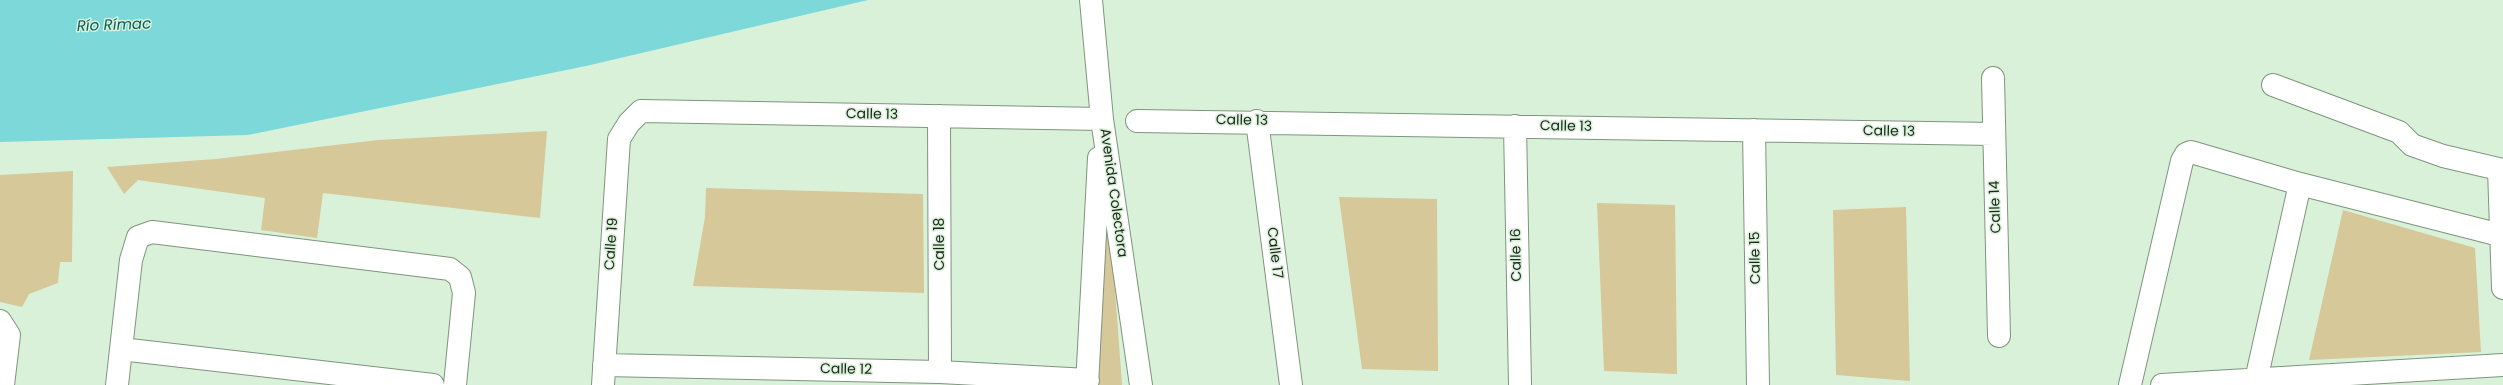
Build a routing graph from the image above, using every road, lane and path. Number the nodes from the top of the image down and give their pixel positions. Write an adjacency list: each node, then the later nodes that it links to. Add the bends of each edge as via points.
1 (1091, 0): 6 (street, Avenida Colectora)
2 (1993, 78): 11 (street, Calle 14)
3 (2272, 85): 12 (street, via 2399,132 2412,145 2443,156)
4 (641, 111): 5 (street, Calle 13); 21 (street, Calle 19, via 629,123 619,139)
5 (939, 116): 6 (street, Calle 13); 20 (street, Calle 18)
6 (1102, 119): 23 (street); 28 (street, Avenida Colectora)
7 (1137, 121): 8 (street, Calle 13)
8 (1258, 122): 9 (street, Calle 13); 29 (street, Calle 17)
9 (1515, 126): 10 (street, Calle 13); 30 (street, Calle 16)
10 (1754, 130): 11 (street, Calle 13); 31 (street, Calle 15)
11 (1994, 134): 17 (street, Calle 14)
12 (2501, 170): 14 (street)
13 (2300, 184): 14 (street); 22 (street); 32 (street, via 2191,152 2186,154 2182,161)
14 (2500, 235): 15 (street)
15 (2503, 288)
16 (0, 321): 24 (street, via 9,335)
17 (1999, 336)
18 (121, 349): 25 (street); 26 (street); 27 (street, via 131,260 138,237 152,232 450,269 460,277 464,293)
19 (2503, 365): 22 (street)
20 (940, 372): 21 (street, Calle 12); 23 (street, Calle 12)
21 (603, 375)
22 (2256, 380): 33 (street)
23 (1087, 382)
24 (3, 385)
25 (117, 385)
26 (433, 385)
27 (455, 385)
28 (1141, 385)
29 (1291, 385)
30 (1520, 385)
31 (1758, 385)
32 (2130, 385)
33 (2162, 385)

